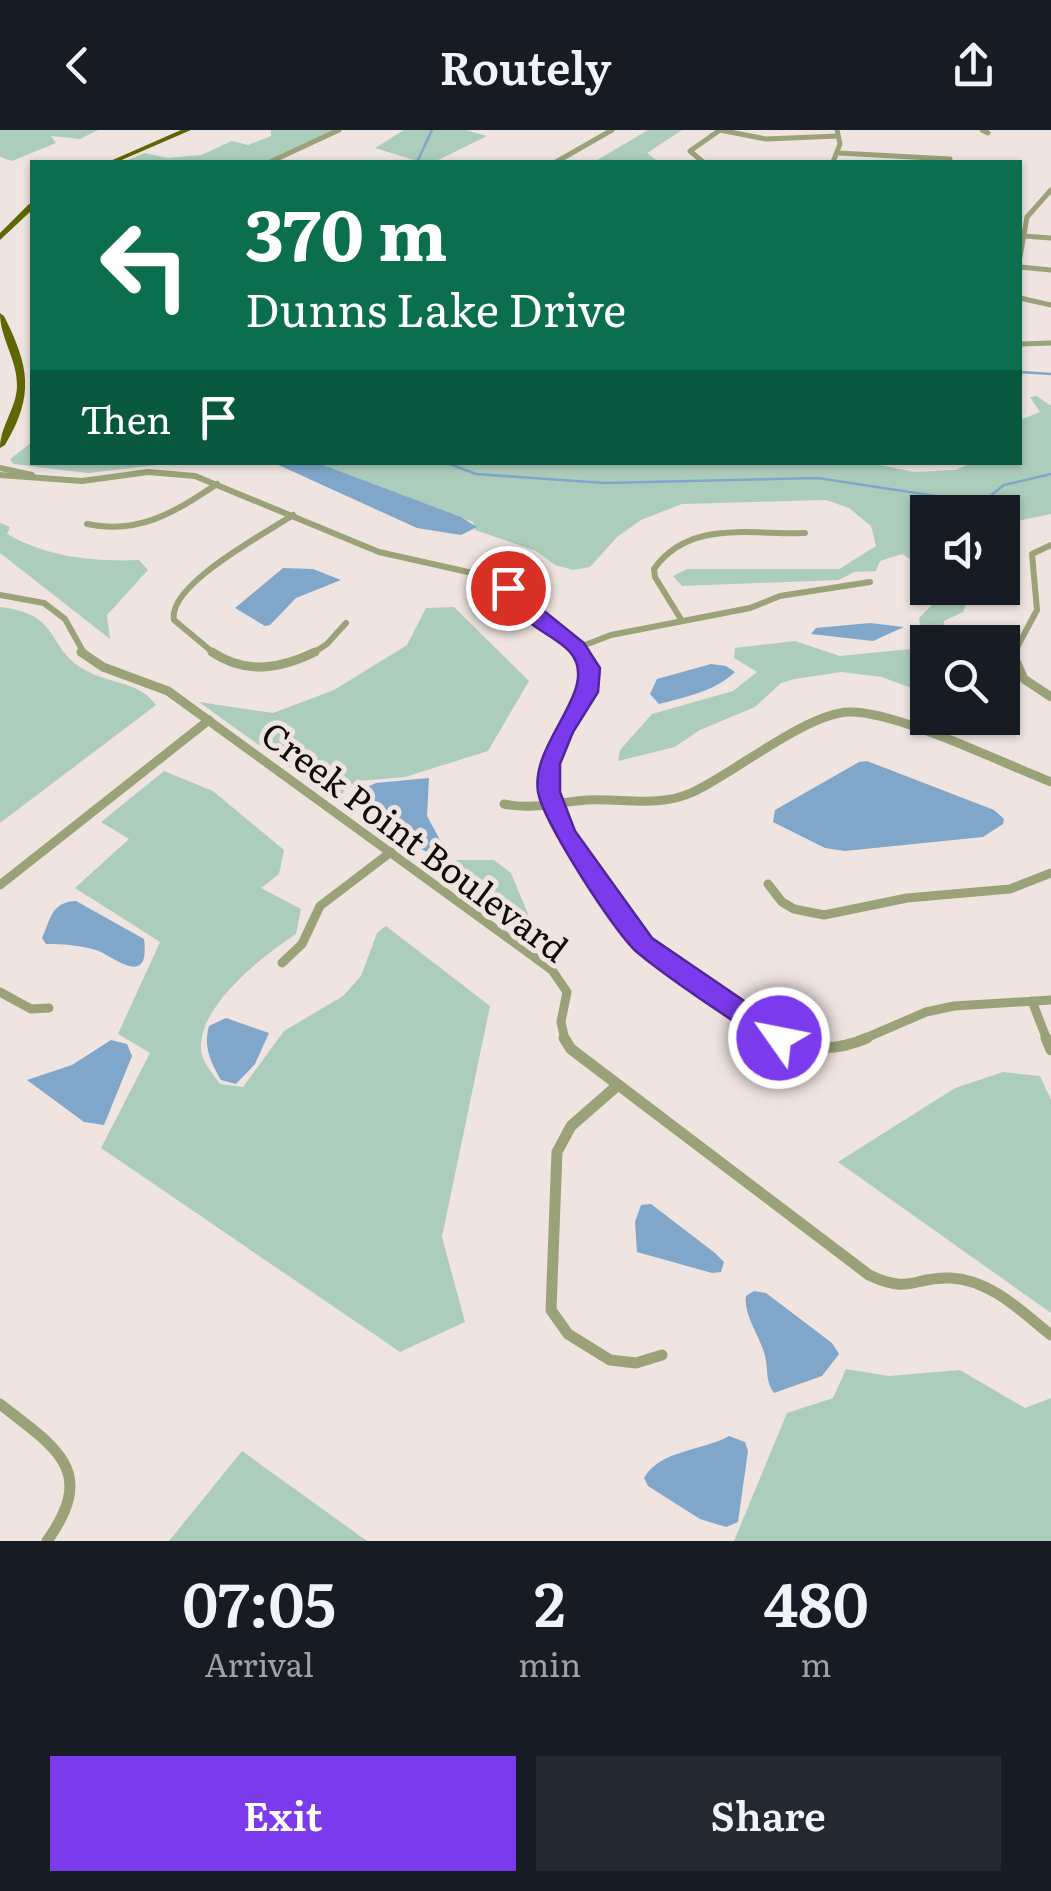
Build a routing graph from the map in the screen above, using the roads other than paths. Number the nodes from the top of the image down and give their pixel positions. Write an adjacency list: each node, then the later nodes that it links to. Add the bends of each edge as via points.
1 (187, 130): 8 (main road)
2 (339, 130): 9 (street)
3 (612, 130): 10 (street)
4 (720, 130): 5 (street, via 766,139); 11 (street, via 690,150)
5 (837, 133): 6 (street)
6 (839, 153): 7 (street); 12 (street)
7 (950, 159)
8 (117, 160)
9 (274, 160)
10 (560, 160)
11 (701, 160)
12 (835, 160)
13 (1051, 190): 15 (street, via 1031,209)
14 (30, 208): 16 (main road)
15 (1024, 236): 17 (street); 18 (street)
16 (0, 238)
17 (1051, 238)
18 (1022, 246)
19 (1022, 267): 20 (street)
20 (1051, 270)
21 (1022, 298): 22 (street)
22 (1051, 305)
23 (0, 316): 24 (main road)
24 (7, 341): 27 (main road, via 22,364 22,392)
25 (1022, 344): 26 (street)
26 (1051, 344)
27 (0, 445)
28 (0, 472): 29 (street)
29 (44, 478): 30 (street, via 169,472)
30 (217, 484): 31 (street); 32 (street, via 141,528)
31 (293, 515): 38 (street, via 188,588 173,618 226,660 260,668 312,653 340,636); 39 (street, via 378,552 494,580)
32 (87, 524)
33 (805, 533): 37 (street, via 681,540 654,569)
34 (1051, 545): 40 (street, via 1032,554 1038,610 1012,650 1018,672)
35 (870, 582): 37 (street, via 798,592)
36 (0, 595): 41 (street, Creek Point Boulevard, via 44,603 65,620 81,652 168,691)
37 (682, 622): 39 (street)
38 (346, 623)
39 (577, 648): 44 (street, via 591,680 549,764)
40 (1051, 697)
41 (209, 720): 45 (street, Creek Point Boulevard); 48 (street)
42 (1051, 782): 44 (street, via 893,720 848,712 818,720 691,793 642,804)
43 (504, 804): 44 (street)
44 (553, 805): 54 (street, via 565,834 644,944 764,1030)
45 (391, 852): 49 (street, via 320,906 302,944); 57 (street, Creek Point Boulevard, via 552,970 567,992 561,1035)
46 (1051, 873): 47 (street, via 1010,890 907,898 824,915 794,909)
47 (768, 884)
48 (0, 886)
49 (282, 963)
50 (0, 992): 53 (street, via 30,1009)
51 (1051, 1000): 52 (street)
52 (1032, 1001): 54 (street, via 926,1012 843,1048); 55 (street)
53 (49, 1008)
54 (818, 1049): 56 (street)
55 (1051, 1050)
56 (818, 1062)
57 (618, 1084): 58 (street, Creek Point Boulevard, via 868,1275 903,1289 953,1277 971,1281); 59 (street, via 571,1126 557,1152 551,1310 568,1334 610,1360 636,1363)
58 (1051, 1335)
59 (662, 1355)
60 (0, 1404): 61 (street, via 59,1451 70,1468 68,1512)
61 (47, 1541)

